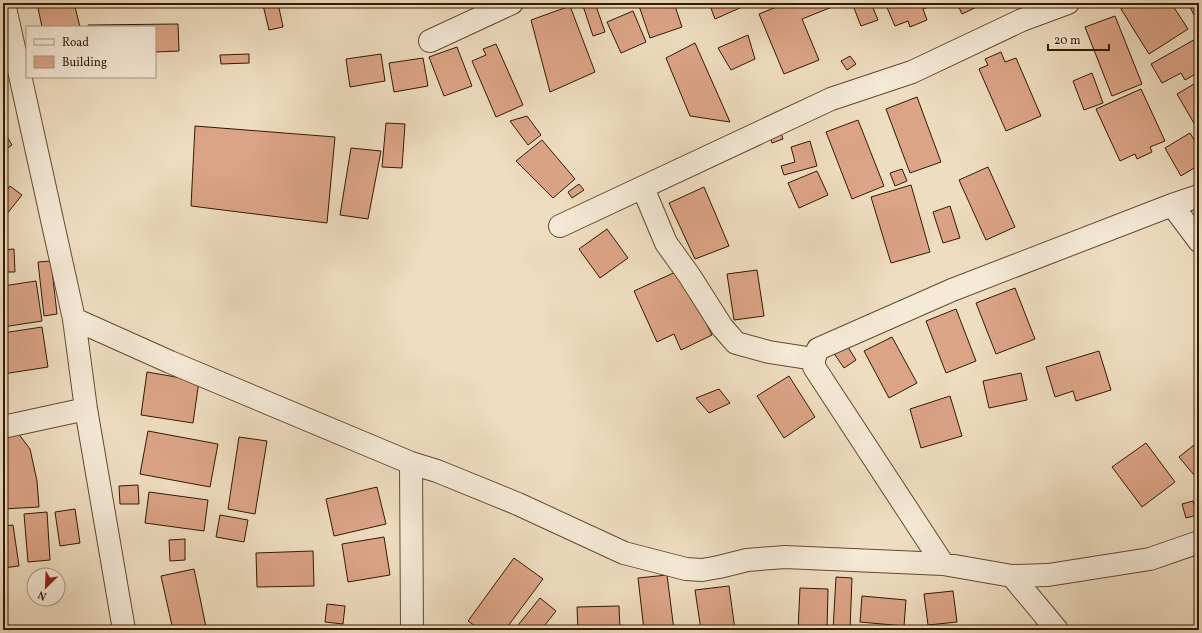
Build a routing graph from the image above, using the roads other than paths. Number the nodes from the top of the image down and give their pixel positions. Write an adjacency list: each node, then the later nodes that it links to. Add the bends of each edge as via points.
1 (4, 3): 11 (street)
2 (512, 3): 5 (street)
3 (1068, 3): 4 (street)
4 (1017, 12): 6 (street, via 912,72 831,99)
5 (430, 41)
6 (643, 188): 9 (street); 12 (street, via 666,243 722,327 736,343 769,352)
7 (1199, 196): 8 (street)
8 (1172, 205): 10 (street); 12 (street, via 945,293 818,348)
9 (560, 226)
10 (1199, 241)
11 (74, 319): 13 (street); 15 (street)
12 (814, 359): 17 (street, via 814,367)
13 (86, 409): 14 (street); 19 (street)
14 (3, 427)
15 (411, 463): 17 (street, via 518,504 624,553 686,569 702,570 747,560 785,556); 20 (street)
16 (1199, 542): 18 (street, via 1150,559 1048,575)
17 (943, 564): 18 (street)
18 (1012, 576): 21 (street)
19 (124, 630)
20 (412, 630)
21 (1057, 630)

